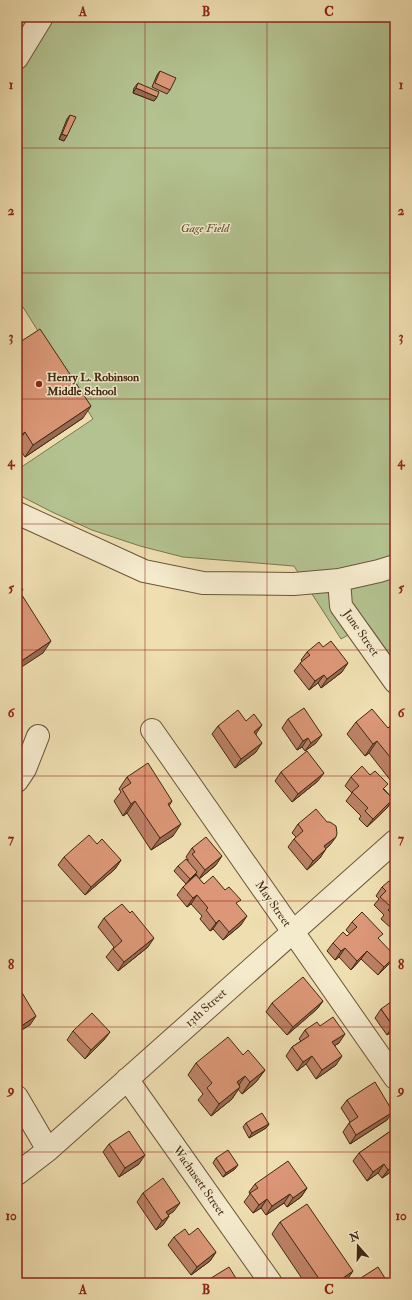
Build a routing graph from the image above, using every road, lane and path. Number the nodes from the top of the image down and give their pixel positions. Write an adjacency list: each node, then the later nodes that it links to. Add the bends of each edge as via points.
1 (42, 17): 2 (street)
2 (17, 58)
3 (17, 513): 5 (street, via 144,571 203,583 294,584)
4 (395, 566): 5 (street)
5 (339, 580): 6 (street, June Street, via 341,606)
6 (395, 682)
7 (152, 730): 11 (street, May Street)
8 (38, 736): 9 (street, via 25,768)
9 (17, 780)
10 (395, 841): 11 (street, 13th Street)
11 (293, 932): 12 (street, May Street); 13 (street, 13th Street)
12 (395, 1078)
13 (127, 1079): 15 (street, 13th Street); 17 (street, Wachusett Street)
14 (17, 1097): 15 (street)
15 (48, 1150): 16 (street, 13th Street)
16 (17, 1174)
17 (271, 1283)

